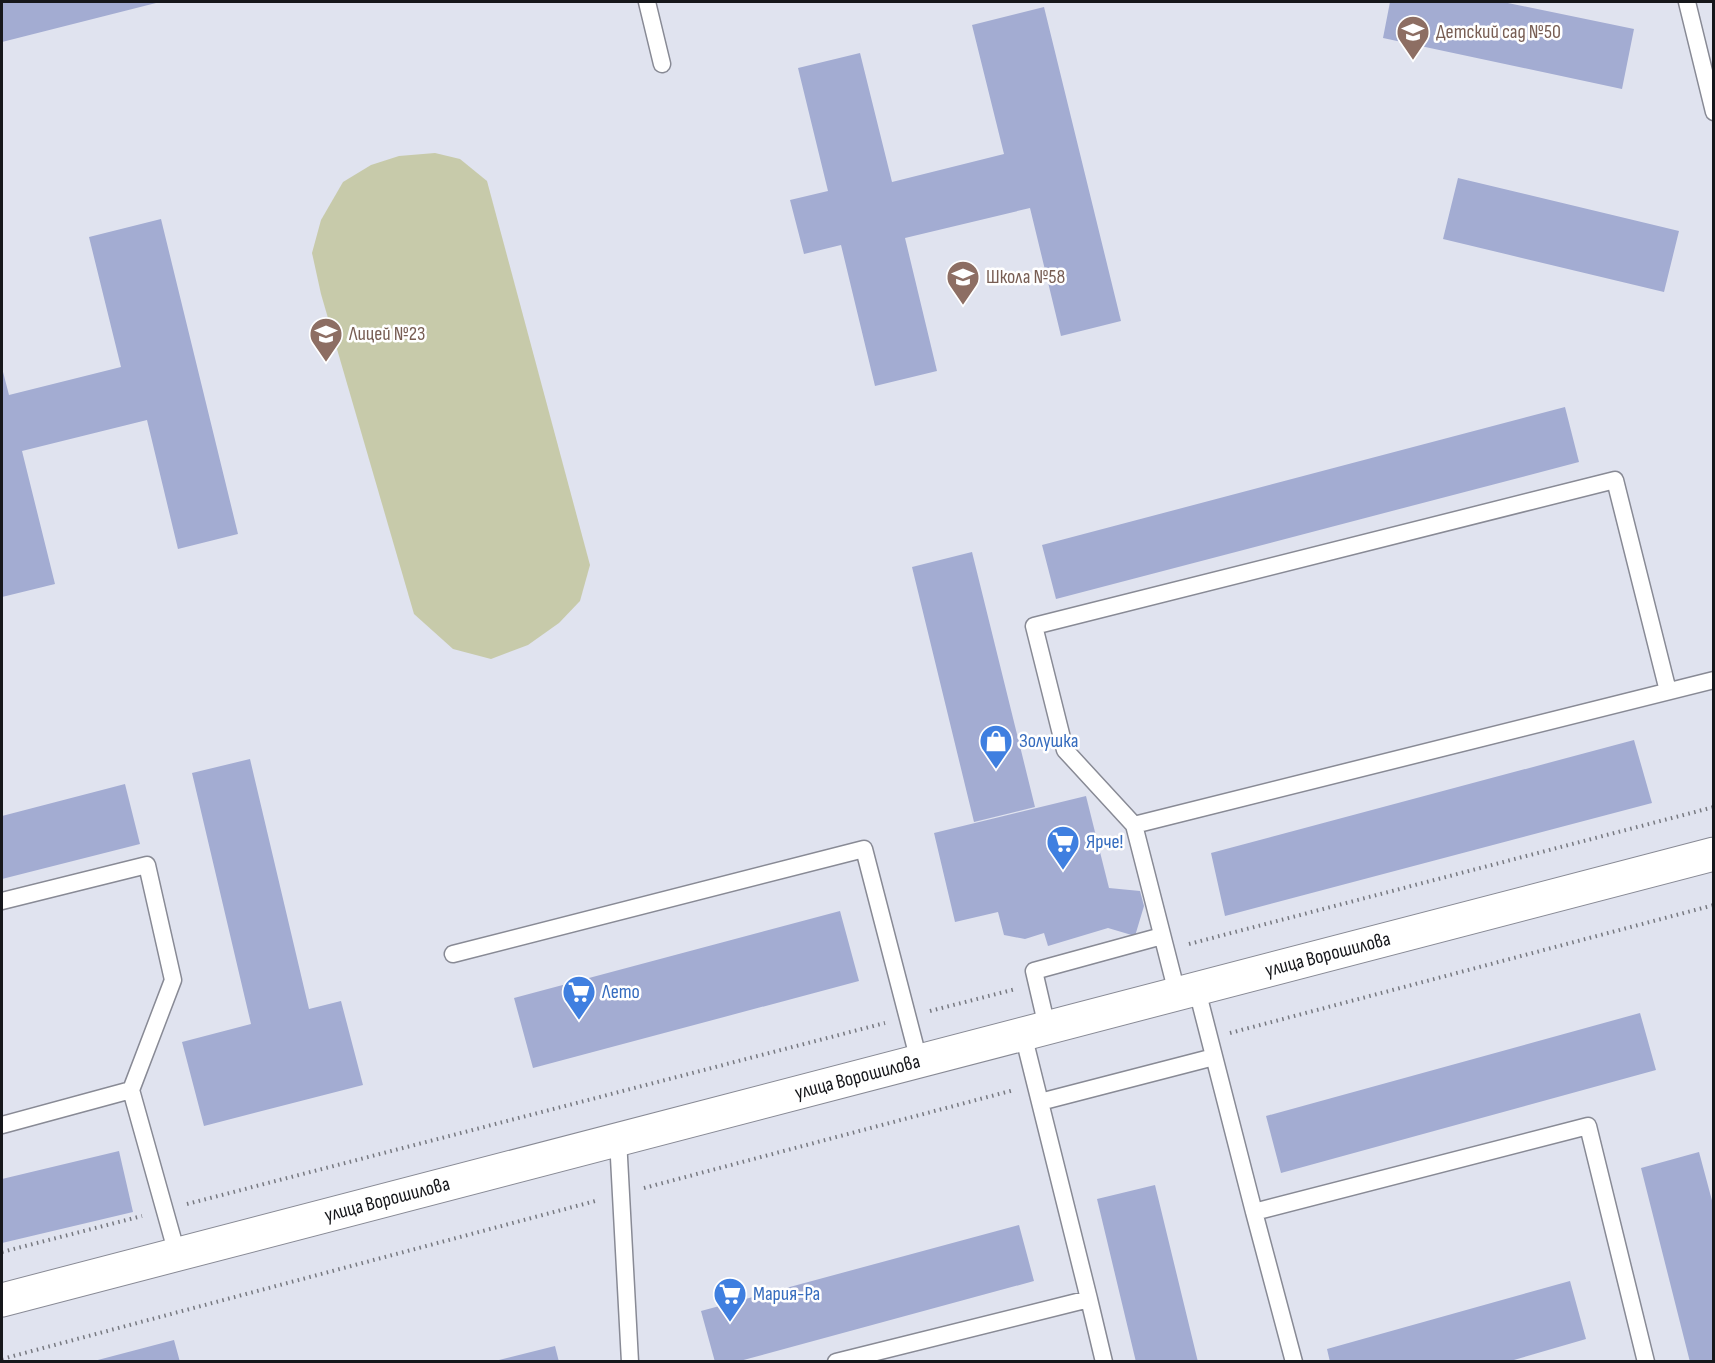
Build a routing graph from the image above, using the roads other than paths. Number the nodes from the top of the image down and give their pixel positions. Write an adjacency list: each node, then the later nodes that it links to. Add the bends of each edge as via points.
1 (647, 2): 3 (lane)
2 (1687, 2): 4 (lane)
3 (662, 64)
4 (1713, 112)
5 (1713, 680): 6 (lane)
6 (1668, 691): 7 (lane); 7 (lane, via 1615,480 1034,626 1065,750)
7 (1134, 825): 10 (lane)
8 (1713, 854): 12 (street, улица Ворошилова)
9 (2, 901): 16 (lane, via 147,865 173,980)
10 (1164, 943): 12 (lane); 13 (lane, via 1034,971)
11 (453, 954): 15 (lane, via 864,849)
12 (1187, 992): 13 (street, улица Ворошилова); 14 (lane)
13 (1035, 1030): 15 (street, улица Ворошилова); 17 (lane)
14 (1214, 1057): 17 (lane); 20 (lane)
15 (919, 1060): 19 (street, улица Ворошилова)
16 (131, 1090): 18 (lane); 21 (lane)
17 (1040, 1102): 22 (lane)
18 (2, 1125)
19 (618, 1139): 21 (street, улица Ворошилова); 24 (lane)
20 (1254, 1212): 27 (lane); 28 (lane, via 1588,1126)
21 (177, 1254): 23 (street, улица Ворошилова)
22 (1089, 1299): 25 (lane); 26 (lane)
23 (2, 1300)
24 (630, 1362)
25 (836, 1362)
26 (1104, 1362)
27 (1294, 1362)
28 (1646, 1362)

